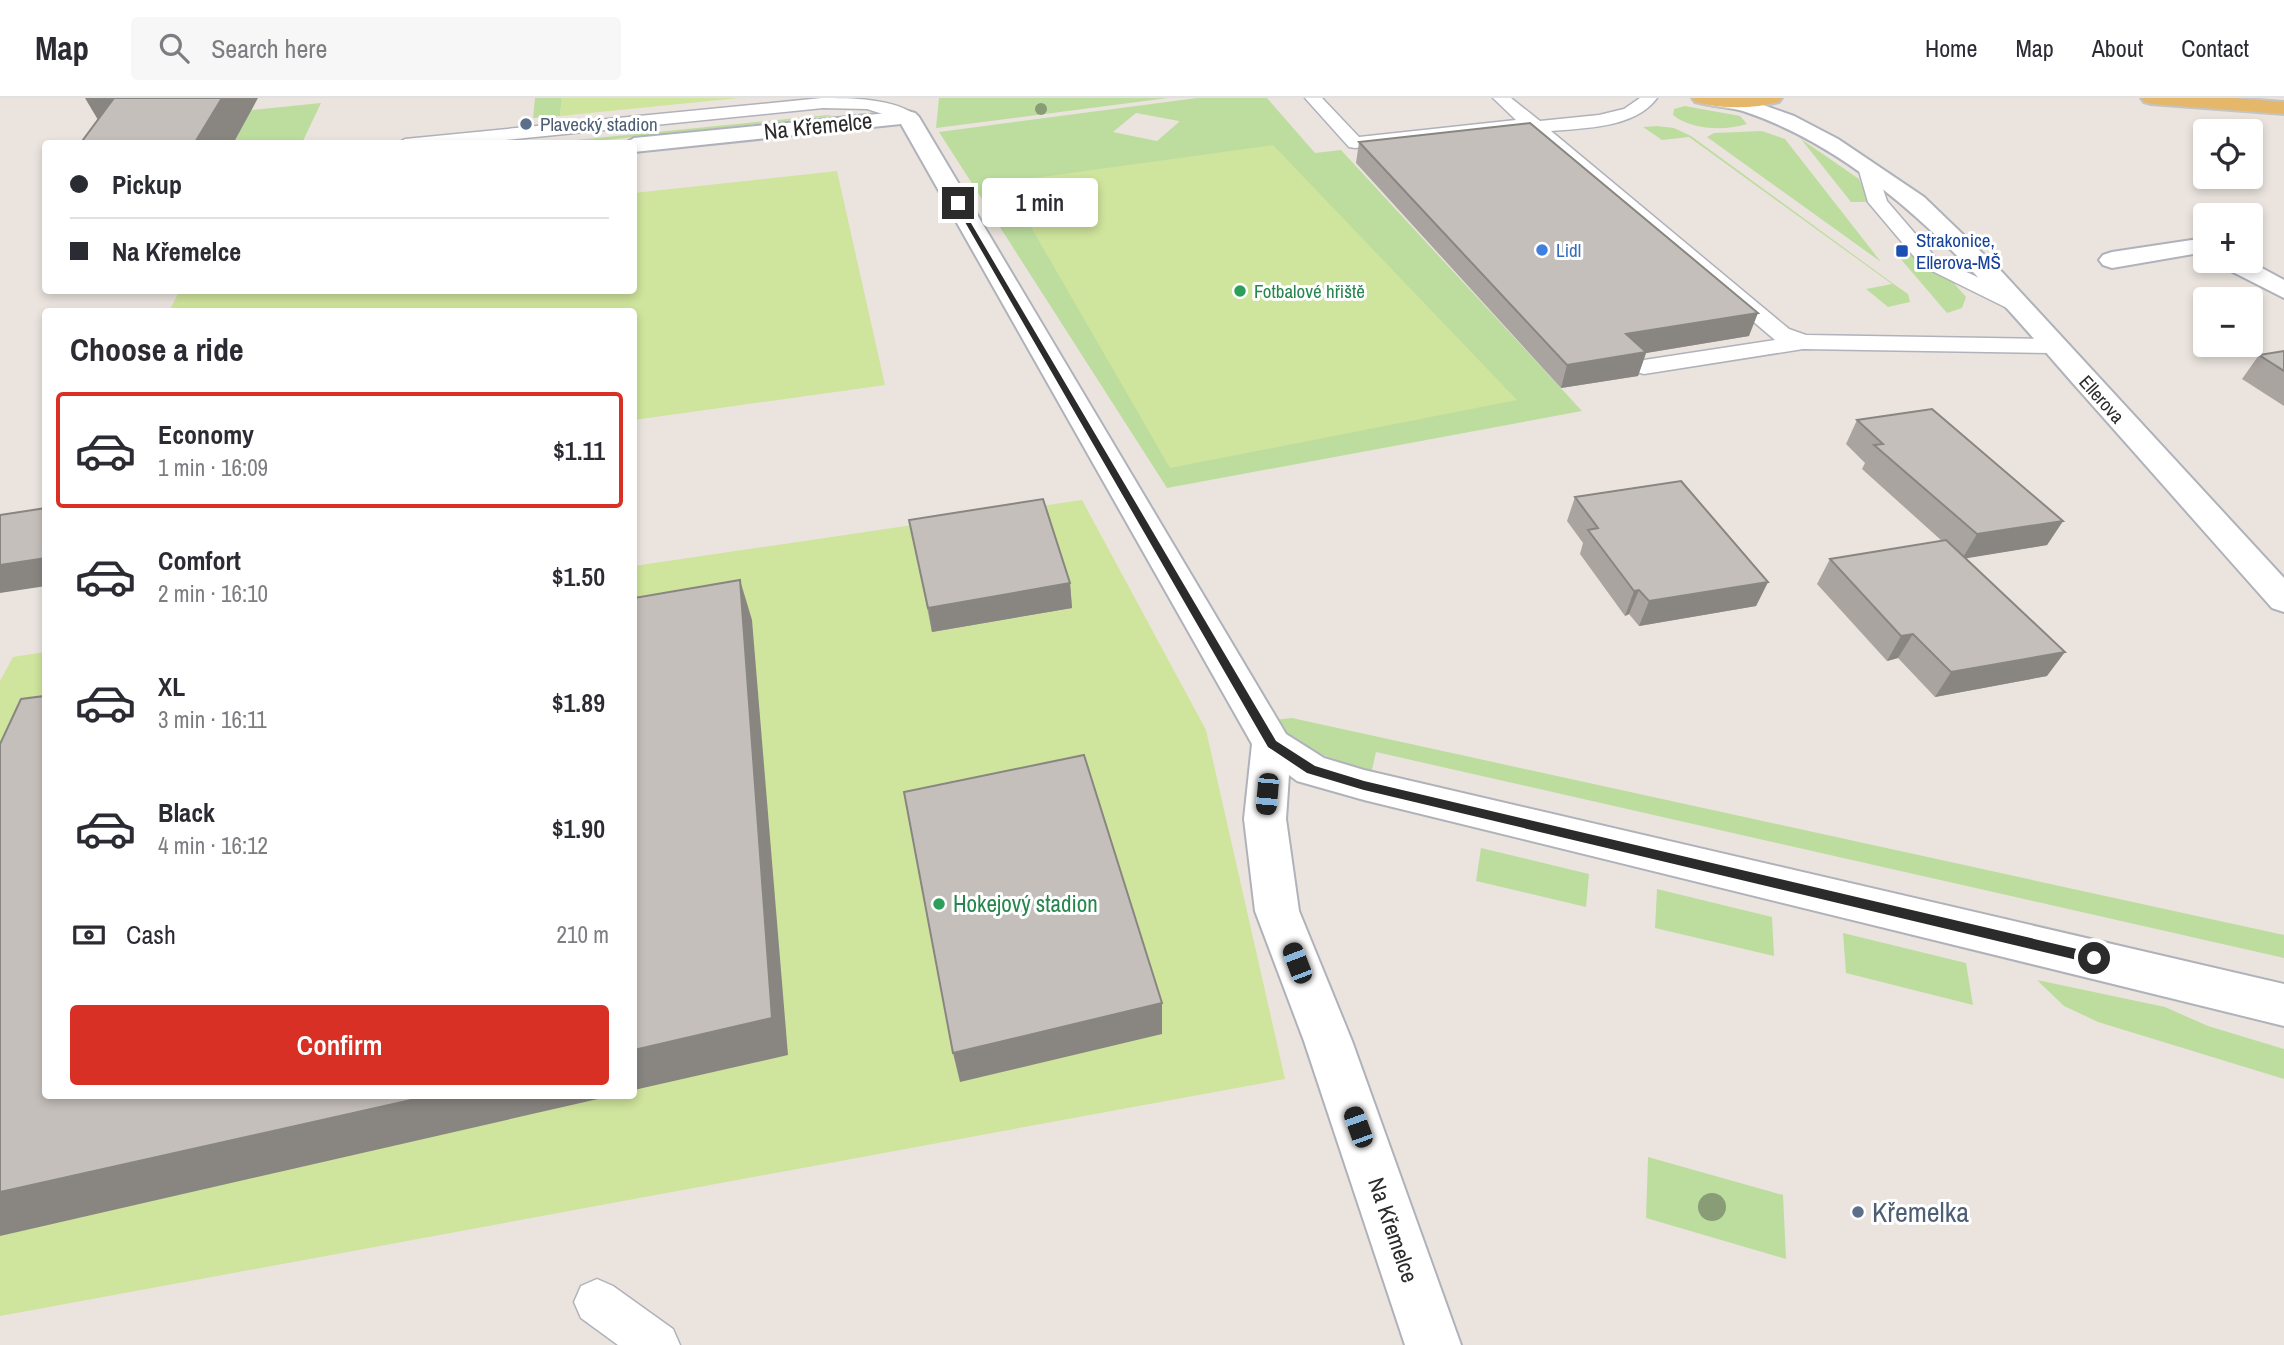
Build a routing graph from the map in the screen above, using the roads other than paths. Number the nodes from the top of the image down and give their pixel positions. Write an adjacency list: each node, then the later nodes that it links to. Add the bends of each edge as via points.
1 (1312, 98): 10 (lane, via 1355,143)
2 (1501, 98): 10 (lane)
3 (1650, 98): 10 (lane, via 1638,111 1623,115)
4 (1772, 98): 6 (main road)
5 (2151, 98): 7 (main road)
6 (1705, 99): 13 (street, Ellerova, via 1769,113 1830,144)
7 (2284, 108)
8 (1811, 109): 14 (street, Ellerova, via 1895,173)
9 (908, 117): 11 (lane, via 875,105 836,102); 12 (street, Na Křemelce); 24 (street)
10 (1534, 125): 20 (lane, via 1782,334)
11 (446, 140)
12 (637, 145)
13 (1868, 171): 14 (street, Ellerova); 19 (lane, via 1878,202 1929,262)
14 (1916, 202): 19 (street, Ellerova)
15 (2193, 248): 16 (street)
16 (2112, 260)
17 (2252, 273): 18 (street)
18 (2284, 290)
19 (2017, 304): 21 (street, Ellerova)
20 (1803, 342): 21 (lane); 22 (lane)
21 (2055, 346): 23 (street, Ellerova)
22 (1644, 368)
23 (2279, 591)
24 (1272, 744): 25 (street, via 1311,770 1364,785); 28 (street, Na Křemelce, via 1265,820 1277,911 1332,1053)
25 (2284, 1005)
26 (597, 1302): 27 (lane)
27 (657, 1345)
28 (1433, 1345)

